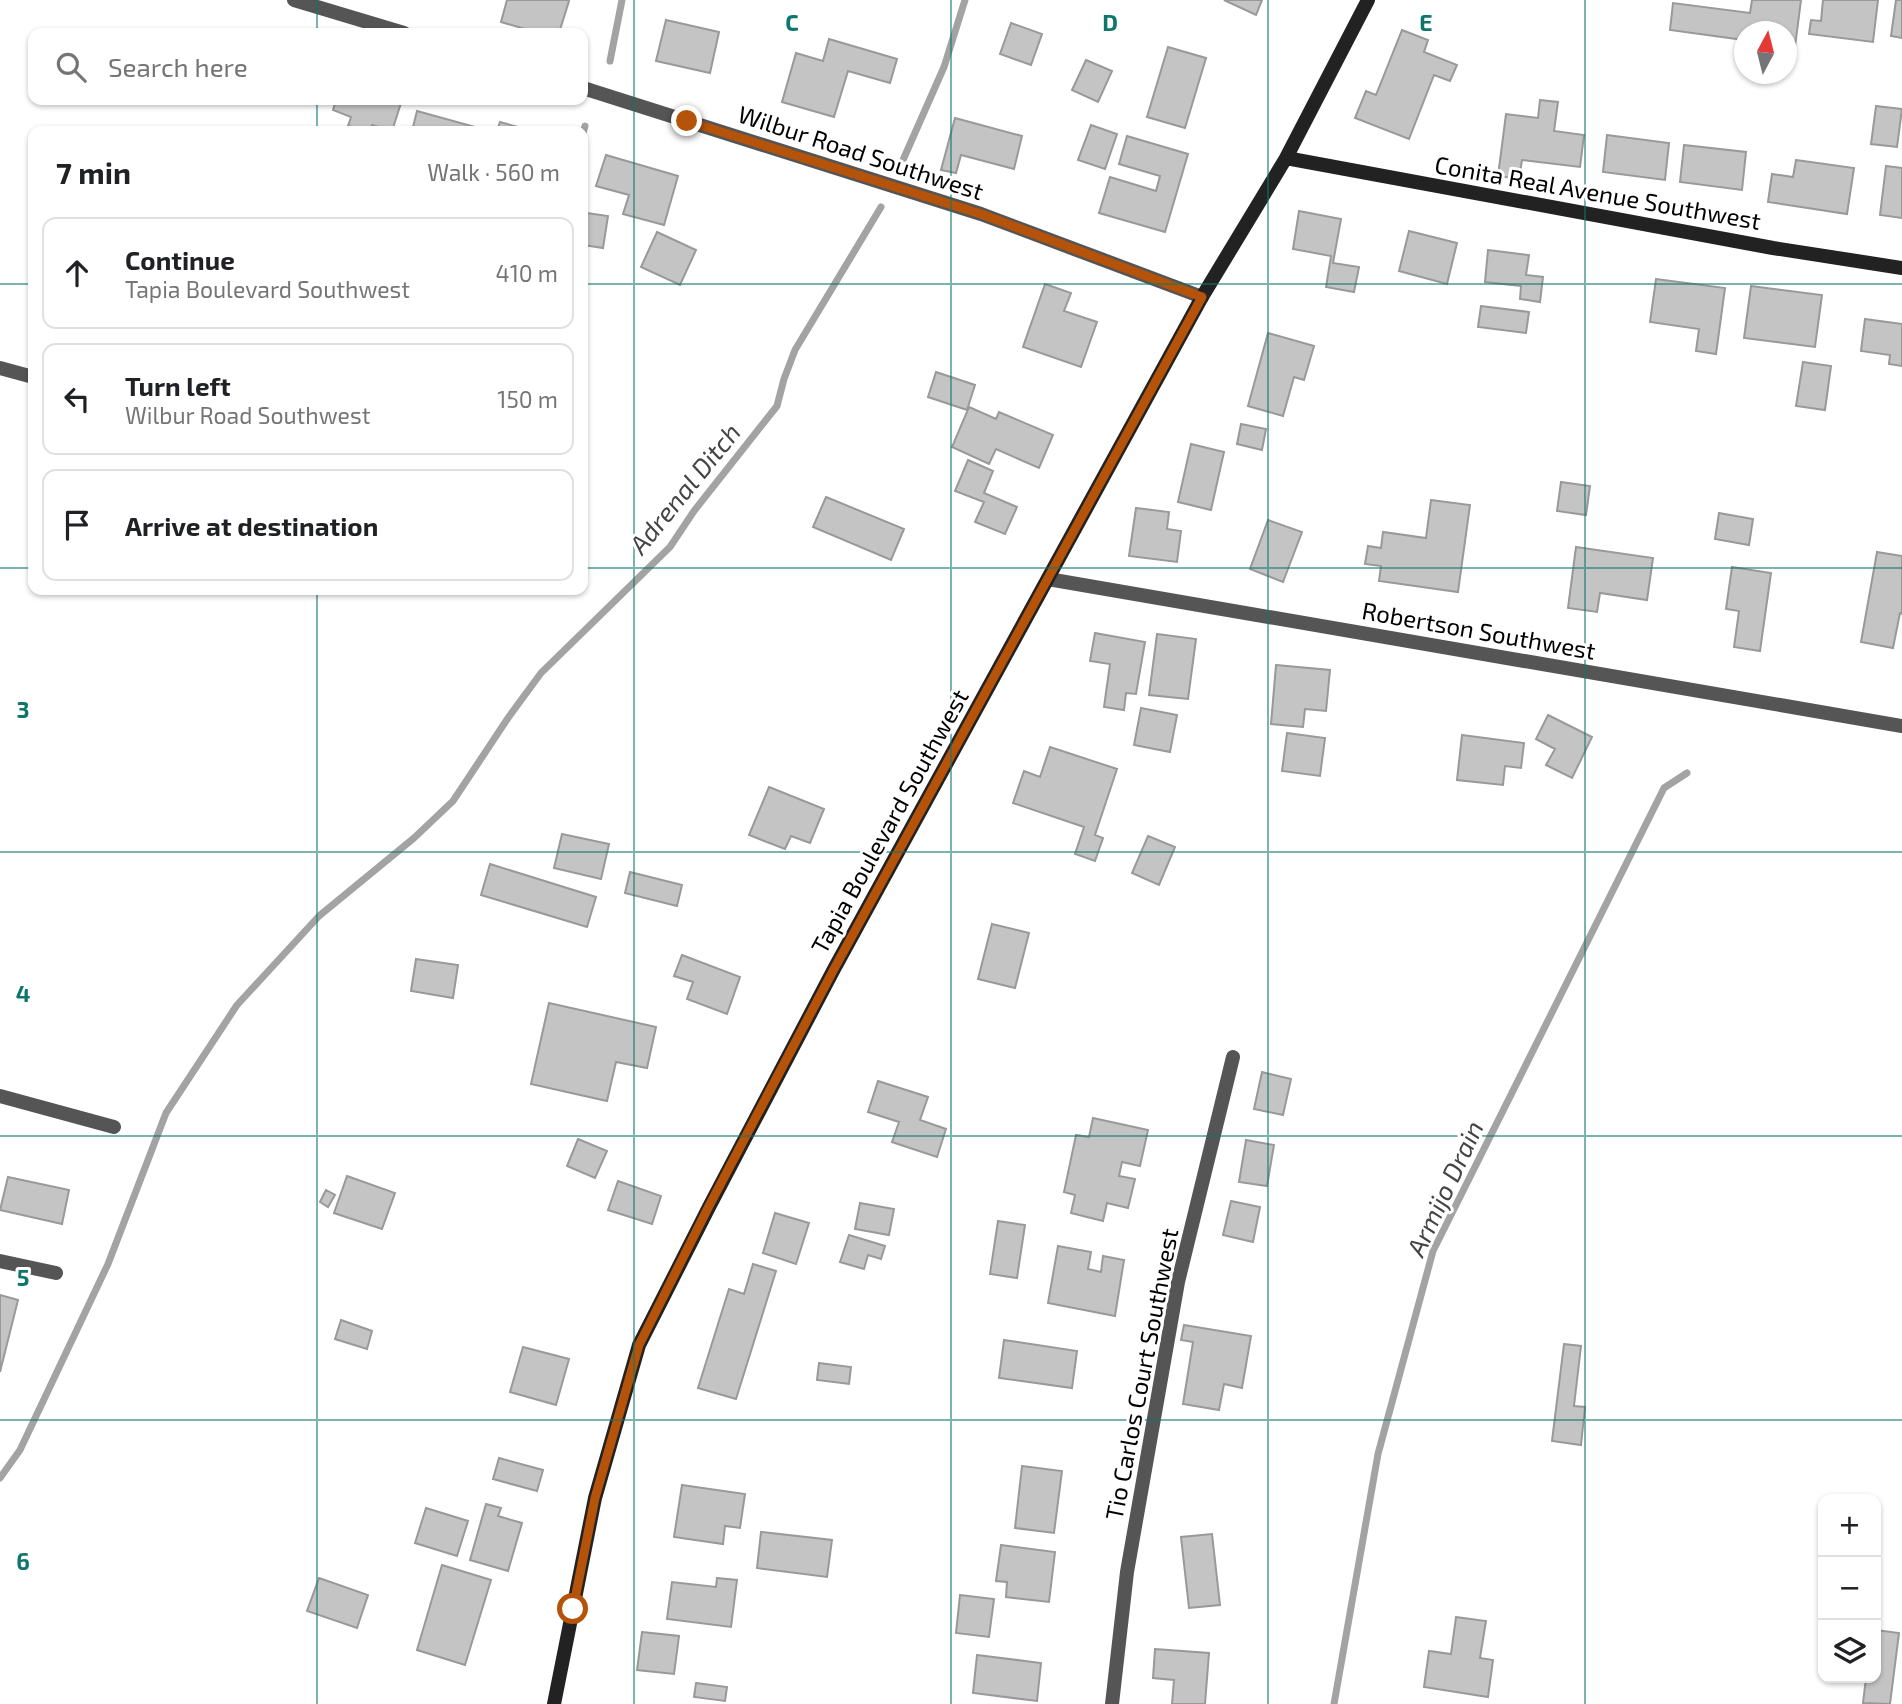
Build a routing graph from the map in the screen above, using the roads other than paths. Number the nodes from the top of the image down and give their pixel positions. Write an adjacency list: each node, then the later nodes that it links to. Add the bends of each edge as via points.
1 (294, 0): 3 (street)
2 (1368, 0): 5 (street, Tapia Boulevard Southwest)
3 (387, 28)
4 (588, 90): 7 (street, Wilbur Road Southwest, via 981,214)
5 (1286, 158): 6 (street, Conita Real Avenue Southwest); 7 (street, Tapia Boulevard Southwest)
6 (1902, 268)
7 (1202, 297): 10 (street, Tapia Boulevard Southwest)
8 (0, 368): 9 (street)
9 (28, 376)
10 (1048, 579): 11 (street, Robertson Southwest); 17 (street, Tapia Boulevard Southwest, via 834,969 639,1345 595,1498)
11 (1902, 726)
12 (1233, 1056): 18 (street, Tio Carlos Court Southwest, via 1178,1282 1127,1572)
13 (0, 1096): 14 (street)
14 (114, 1127)
15 (0, 1261): 16 (street)
16 (56, 1273)
17 (554, 1704)
18 (1112, 1704)

